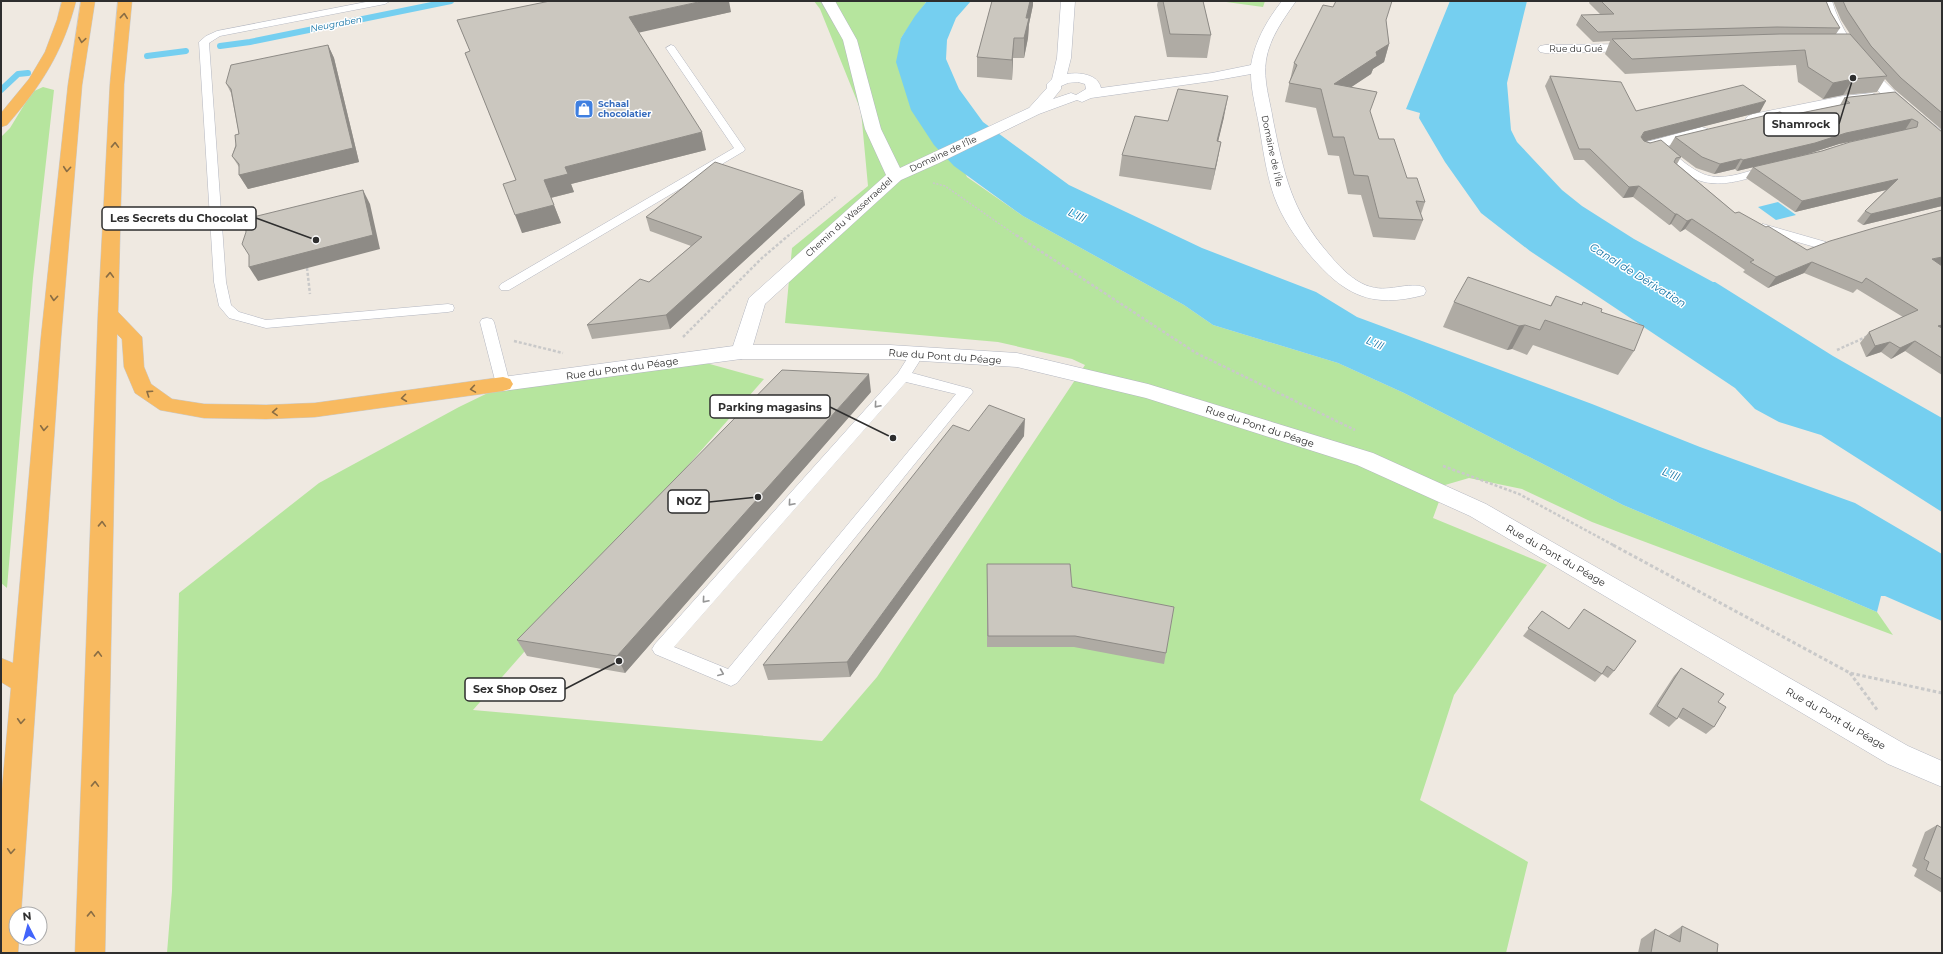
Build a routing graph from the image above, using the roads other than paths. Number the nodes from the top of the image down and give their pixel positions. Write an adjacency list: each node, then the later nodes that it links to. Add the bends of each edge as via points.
1 (70, 1): 17 (highway, via 60,38)
2 (88, 1): 45 (highway, one-way to 45, via 75,85)
3 (125, 1): 39 (highway, one-way to 3, via 117,84)
4 (385, 1): 9 (lane)
5 (828, 1): 31 (street, Chemin du Wasserraedel, via 850,40 873,129)
6 (1068, 1): 15 (street)
7 (1289, 1): 16 (street, Domaine de l'Île, via 1272,25)
8 (1825, 1): 11 (street)
9 (347, 5): 38 (lane, via 217,34 204,42 220,282 225,306 234,315 266,324)
10 (1832, 43): 11 (street)
11 (1847, 44): 20 (street, via 1864,70)
12 (1652, 47): 14 (street, Rue du Gué)
13 (671, 48): 36 (lane, via 740,149)
14 (1545, 49)
15 (1064, 58): 18 (street); 19 (street, via 1069,68)
16 (1258, 68): 19 (street, via 1135,88); 37 (street, Domaine de l'Île, via 1261,99 1280,190 1294,222 1311,246 1353,287 1367,293)
17 (43, 69): 22 (highway, via 25,81); 24 (highway)
18 (1056, 84): 19 (street); 21 (street, via 1057,93); 23 (street, Domaine de l'Île)
19 (1087, 85): 21 (street, Domaine de l'Île, via 1079,98)
20 (1891, 97): 25 (street, via 1843,102); 27 (street)
21 (1071, 98): 23 (street, Domaine de l'Île)
22 (1, 105)
23 (1034, 111): 31 (street, Domaine de l'Île)
24 (1, 122)
25 (1736, 123)
26 (1718, 127): 28 (street)
27 (1940, 135)
28 (1650, 146): 29 (lane, via 1693,174 1708,180 1732,178)
29 (1782, 166)
30 (1672, 169): 32 (lane)
31 (895, 176): 41 (street, Chemin du Wasserraedel, via 756,302)
32 (1691, 185)
33 (1753, 225): 35 (lane)
34 (1840, 239): 35 (street)
35 (1822, 245)
36 (505, 287)
37 (1417, 292)
38 (448, 308)
39 (108, 314): 44 (highway, one-way to 39, via 314,410 204,411 167,405 142,388 134,367 132,337); 48 (highway, one-way to 39)
40 (487, 322): 44 (lane)
41 (741, 352): 42 (street, Rue du Pont du Péage); 44 (street, Rue du Pont du Péage)
42 (917, 354): 43 (lane); 46 (street, Rue du Pont du Péage, via 1017,360 1148,391 1365,459 1478,510 1898,755)
43 (903, 376): 43 (lane, one-way to 43, via 661,649 731,678 966,392)
44 (503, 384)
45 (12, 676): 47 (highway, one-way to 47)
46 (1942, 774)
47 (3, 953)
48 (90, 953)

